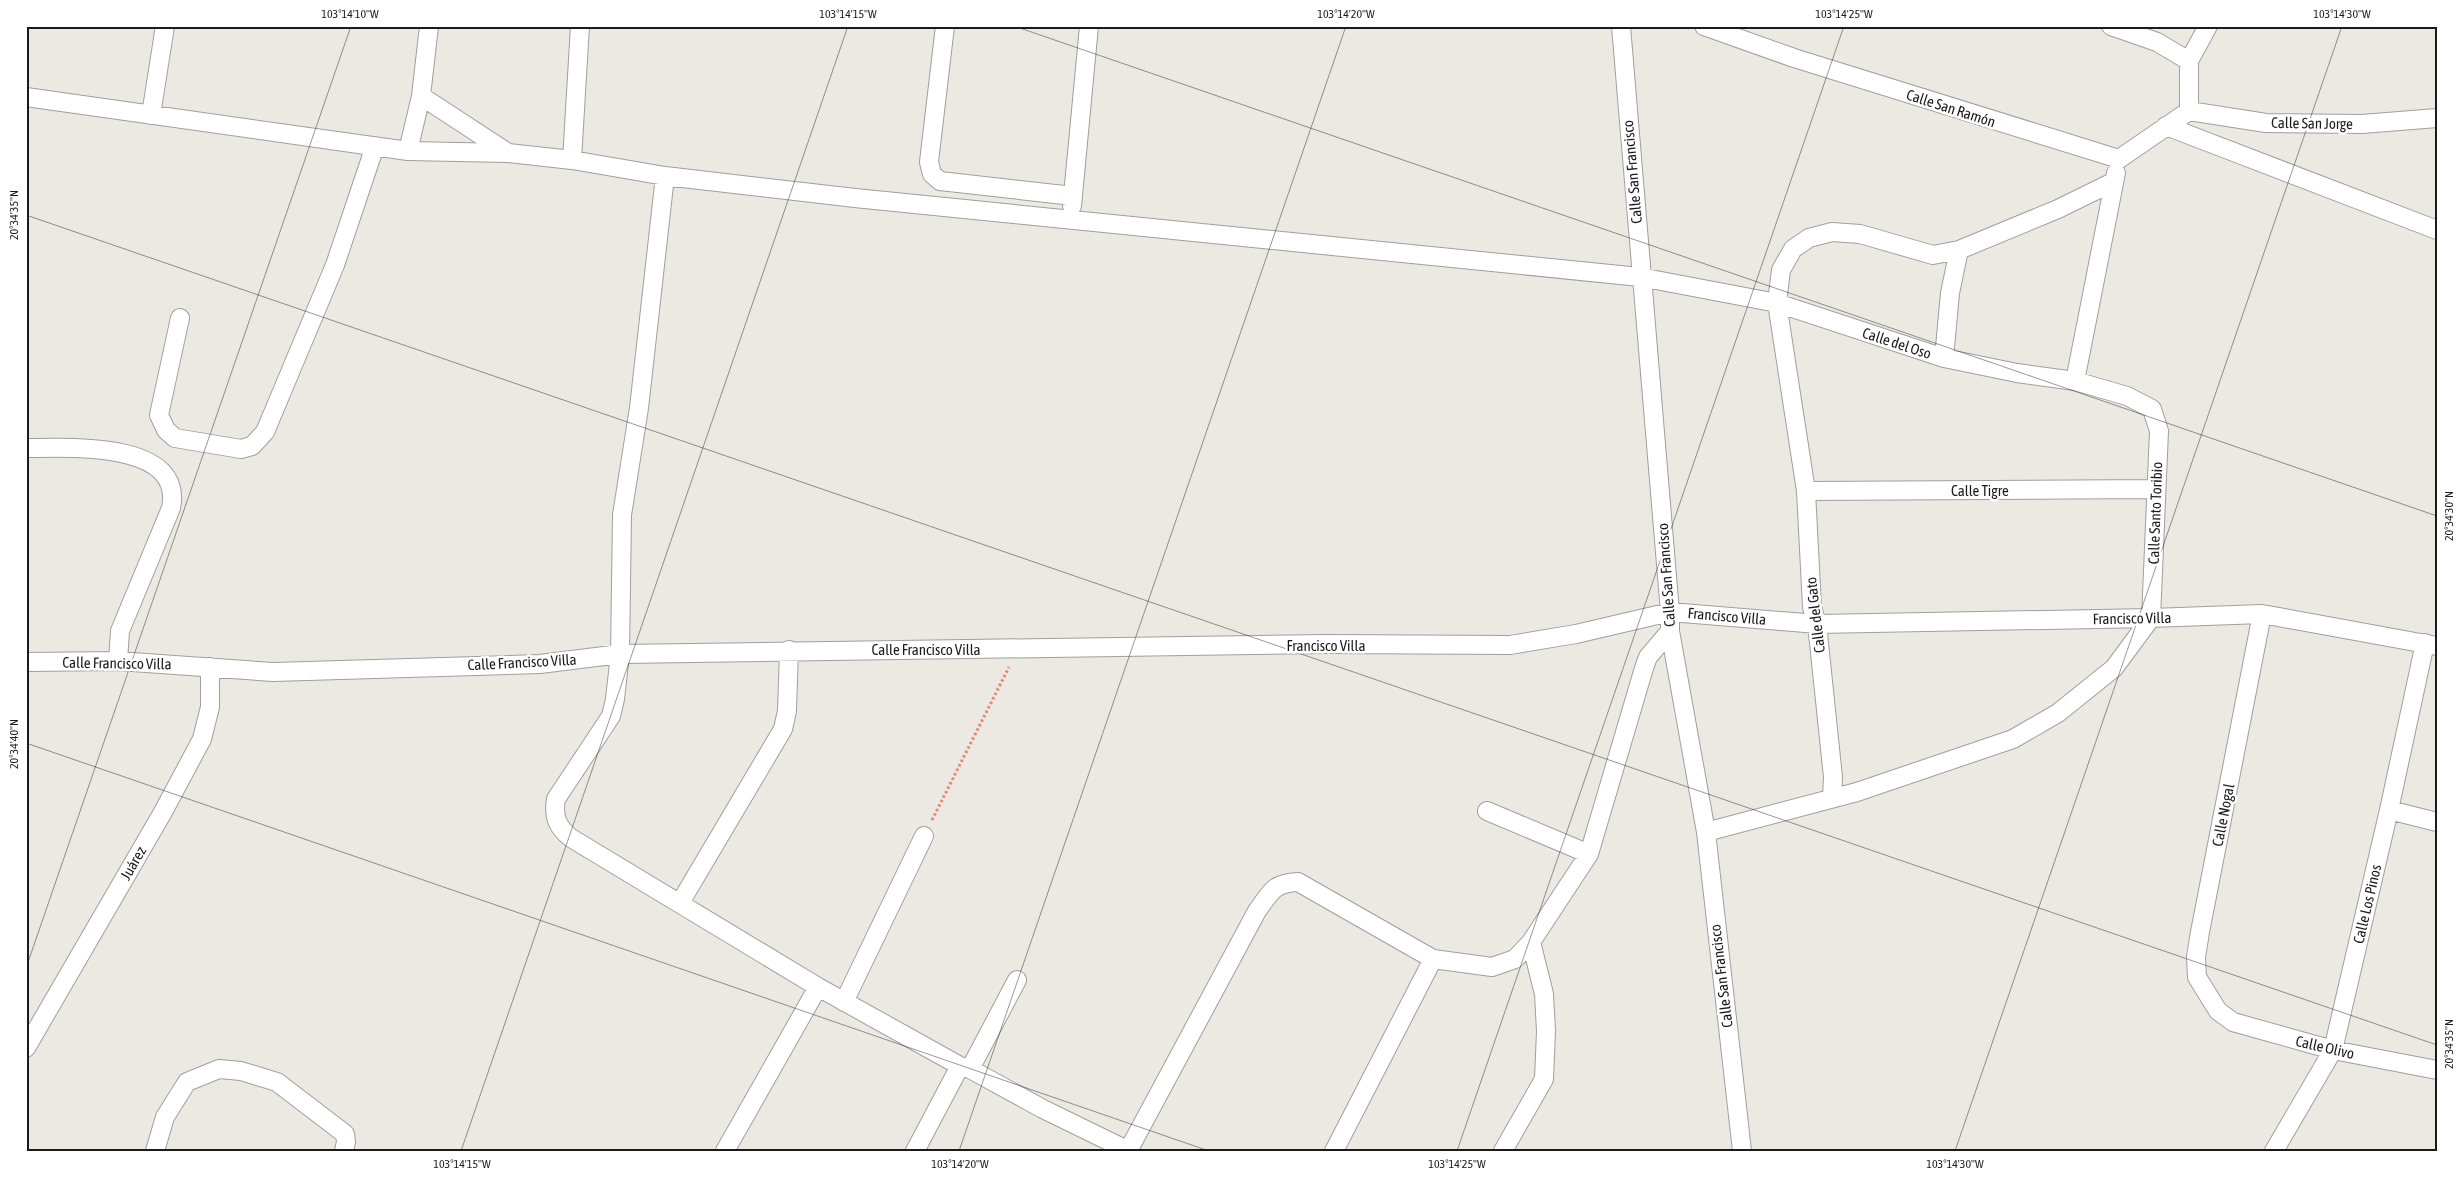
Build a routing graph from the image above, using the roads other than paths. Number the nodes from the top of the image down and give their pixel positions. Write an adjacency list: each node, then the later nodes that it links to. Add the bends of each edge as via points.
1 (165, 26): 15 (street)
2 (429, 26): 12 (street)
3 (580, 26): 24 (street)
4 (945, 26): 27 (street, via 929,162 932,174 940,181)
5 (1088, 26): 27 (street)
6 (1620, 26): 31 (street, Calle San Francisco)
7 (1704, 26): 10 (street, Calle San Ramón)
8 (2111, 26): 11 (street, via 2157,42)
9 (2208, 26): 11 (street)
10 (1722, 30): 23 (street, Calle San Ramón)
11 (2189, 61): 14 (street)
12 (420, 96): 21 (street); 22 (street)
13 (26, 98): 15 (street, Calle del Oso)
14 (2189, 111): 16 (street, Calle San Jorge); 18 (street)
15 (151, 115): 20 (street, Calle del Oso)
16 (2222, 117): 17 (street, Calle San Jorge, via 2266,123 2362,124); 19 (street)
17 (2437, 118)
18 (2166, 126): 19 (street); 23 (street)
19 (2212, 144): 29 (street)
20 (375, 146): 21 (street, Calle del Oso); 33 (street, via 331,274 265,432 252,446 241,449 175,438 166,430 158,415)
21 (408, 151): 22 (street, Calle del Oso)
22 (508, 153): 24 (street, Calle del Oso)
23 (2119, 159): 26 (street)
24 (572, 160): 25 (street, Calle del Oso)
25 (665, 176): 28 (street, Calle del Oso); 48 (street, via 622,515)
26 (2113, 182): 30 (street, Calle del Gato); 35 (street)
27 (1073, 196): 28 (street)
28 (1071, 219): 31 (street, Calle del Oso)
29 (2437, 230)
30 (1959, 250): 32 (street, Calle del Gato, via 1933,255 1860,234 1832,232 1809,238 1793,249 1781,270); 34 (street, via 1950,292)
31 (1640, 277): 32 (street, Calle del Oso); 40 (street, Calle San Francisco)
32 (1777, 303): 34 (street, Calle del Oso); 39 (street, Calle del Gato)
33 (180, 318)
34 (1944, 358): 35 (street, Calle del Oso, via 2017,374)
35 (2075, 382): 36 (street, Calle del Oso, via 2127,396)
36 (2152, 409): 38 (street, Calle Santo Toribio, via 2159,431)
37 (26, 448): 49 (street, via 87,448 125,453 154,466 166,478 172,491 171,508 120,631)
38 (2155, 489): 39 (street, Calle Tigre); 42 (street, Calle Santo Toribio)
39 (1806, 491): 43 (street, Calle del Gato, via 1812,607)
40 (1670, 612): 43 (street, Francisco Villa); 44 (street, Calle San Francisco); 46 (street, Francisco Villa, via 1576,634 1510,645)
41 (2262, 614): 42 (street, Francisco Villa); 45 (street, Francisco Villa); 65 (street, Calle Nogal, via 2196,957 2197,977)
42 (2151, 618): 43 (street, Francisco Villa); 52 (street, via 2114,668 2058,714 2012,739)
43 (1817, 624): 52 (street, Calle del Gato, via 1833,777)
44 (1670, 631): 56 (street, Calle San Francisco); 58 (street, via 1648,657 1644,668)
45 (2431, 644): 53 (street, Calle Los Pinos)
46 (1018, 649): 47 (street, Calle Francisco Villa)
47 (789, 650): 48 (street, Calle Francisco Villa); 59 (street, via 787,712 783,730)
48 (620, 654): 51 (street, Calle Francisco Villa, via 540,664 273,672); 59 (street, via 611,716 556,799 554,811 562,831 571,838)
49 (118, 661): 50 (street, Calle Francisco Villa); 51 (street, Calle Francisco Villa)
50 (26, 662)
51 (210, 667): 66 (street, Juárez, via 210,707 202,739)
52 (1832, 798): 56 (street)
53 (2389, 810): 55 (street); 67 (street, Calle Los Pinos)
54 (1487, 811): 58 (street)
55 (2437, 822)
56 (1706, 832): 77 (street, Calle San Francisco)
57 (924, 836): 64 (street)
58 (1590, 854): 60 (street)
59 (680, 903): 63 (street)
60 (1531, 942): 61 (street, via 1515,959 1492,967); 76 (street, via 1544,994 1544,1079)
61 (1433, 959): 74 (street, via 1298,882 1283,883 1274,888 1257,911); 75 (street)
62 (1017, 980): 68 (street)
63 (818, 987): 64 (street); 72 (street)
64 (844, 1002): 68 (street)
65 (2218, 1010): 67 (street, Calle Olivo, via 2232,1022)
66 (26, 1048)
67 (2333, 1050): 69 (street, Calle Olivo); 78 (street, Calle Los Pinos)
68 (965, 1068): 73 (street); 74 (street)
69 (2437, 1070)
70 (155, 1151): 71 (street, via 165,1117 187,1082 219,1068 277,1082 345,1134)
71 (344, 1151)
72 (725, 1151)
73 (915, 1151)
74 (1128, 1151)
75 (1334, 1151)
76 (1502, 1151)
77 (1742, 1151)
78 (2274, 1151)

